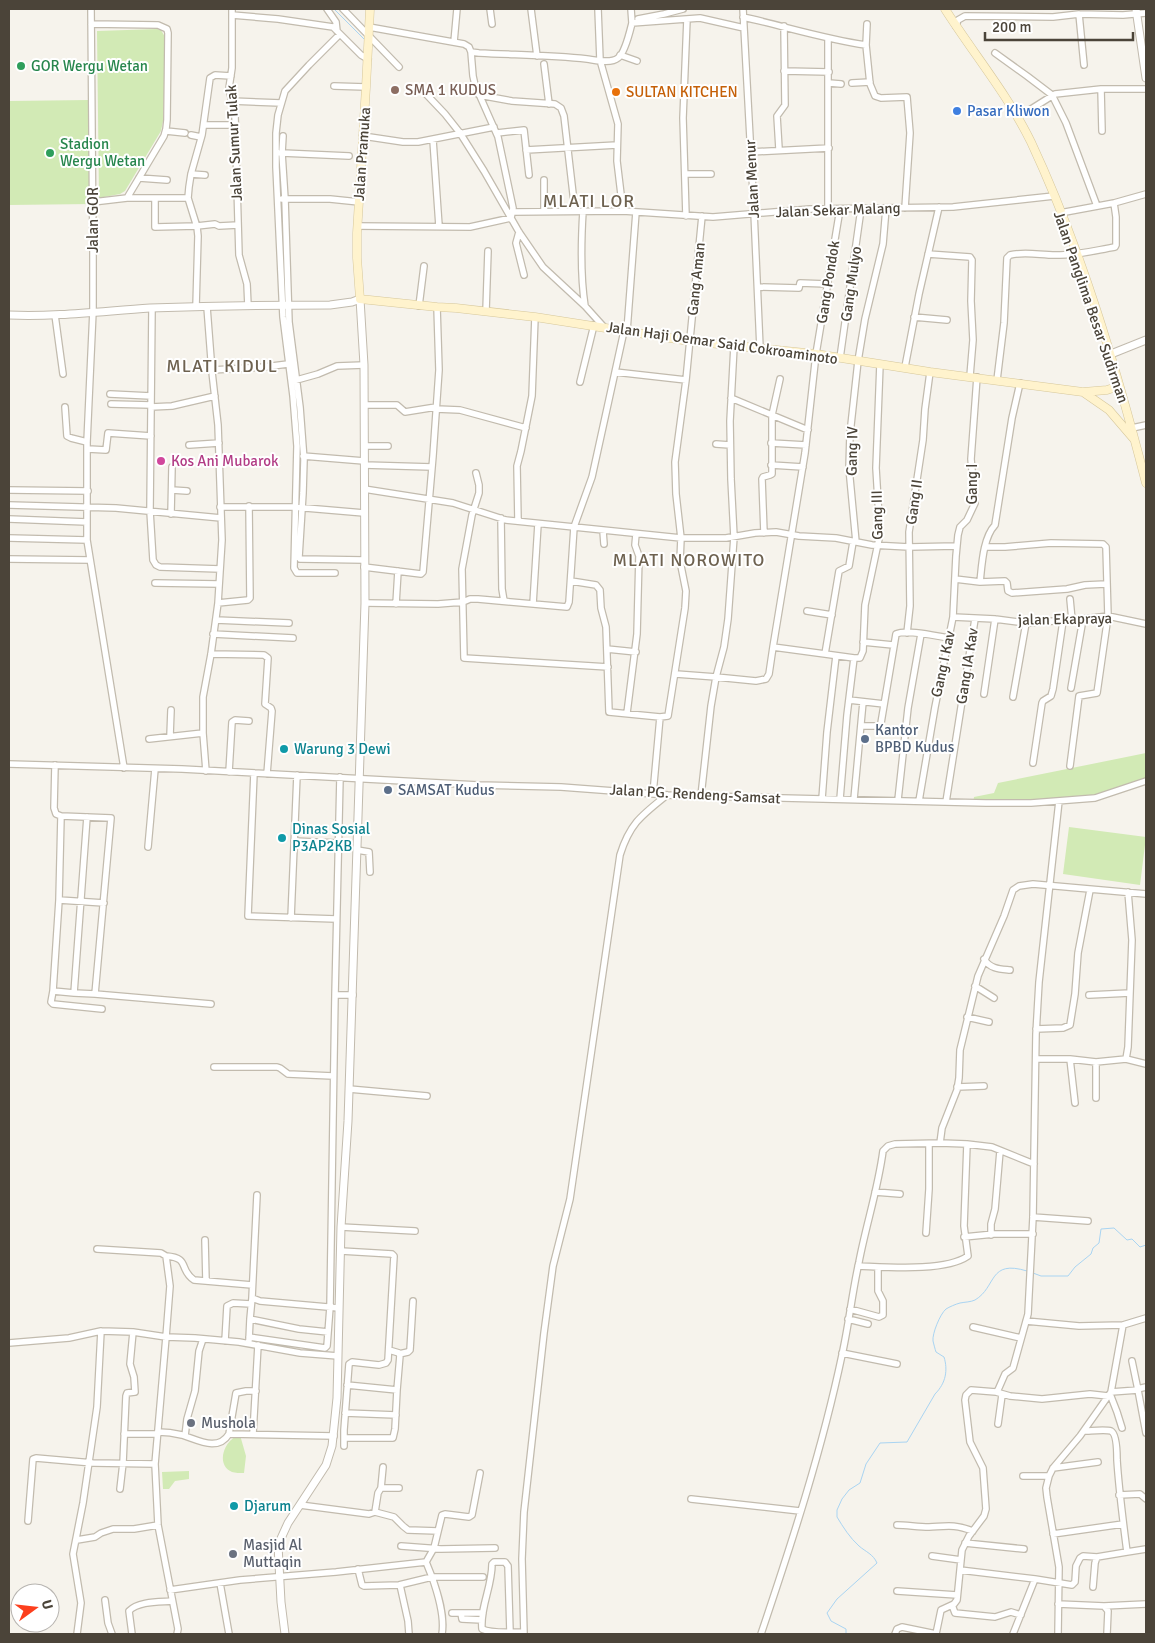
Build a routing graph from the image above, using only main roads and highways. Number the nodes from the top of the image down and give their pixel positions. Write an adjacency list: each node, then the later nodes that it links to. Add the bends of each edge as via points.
1 (370, 9): 3 (main road, Jalan Pramuka, via 366,30 368,59 356,258)
2 (945, 9): 4 (main road, Jalan Panglima Besar Sudirman, via 996,84 1030,142 1077,254)
3 (363, 299): 5 (main road, Jalan Haji Oemar Said Cokroaminoto, via 603,326)
4 (1119, 386): 5 (main road); 6 (main road, Jalan Panglima Besar Sudirman)
5 (1082, 392): 6 (main road, via 1109,410)
6 (1136, 442): 7 (main road, Jalan Panglima Besar Sudirman)
7 (1146, 483)

